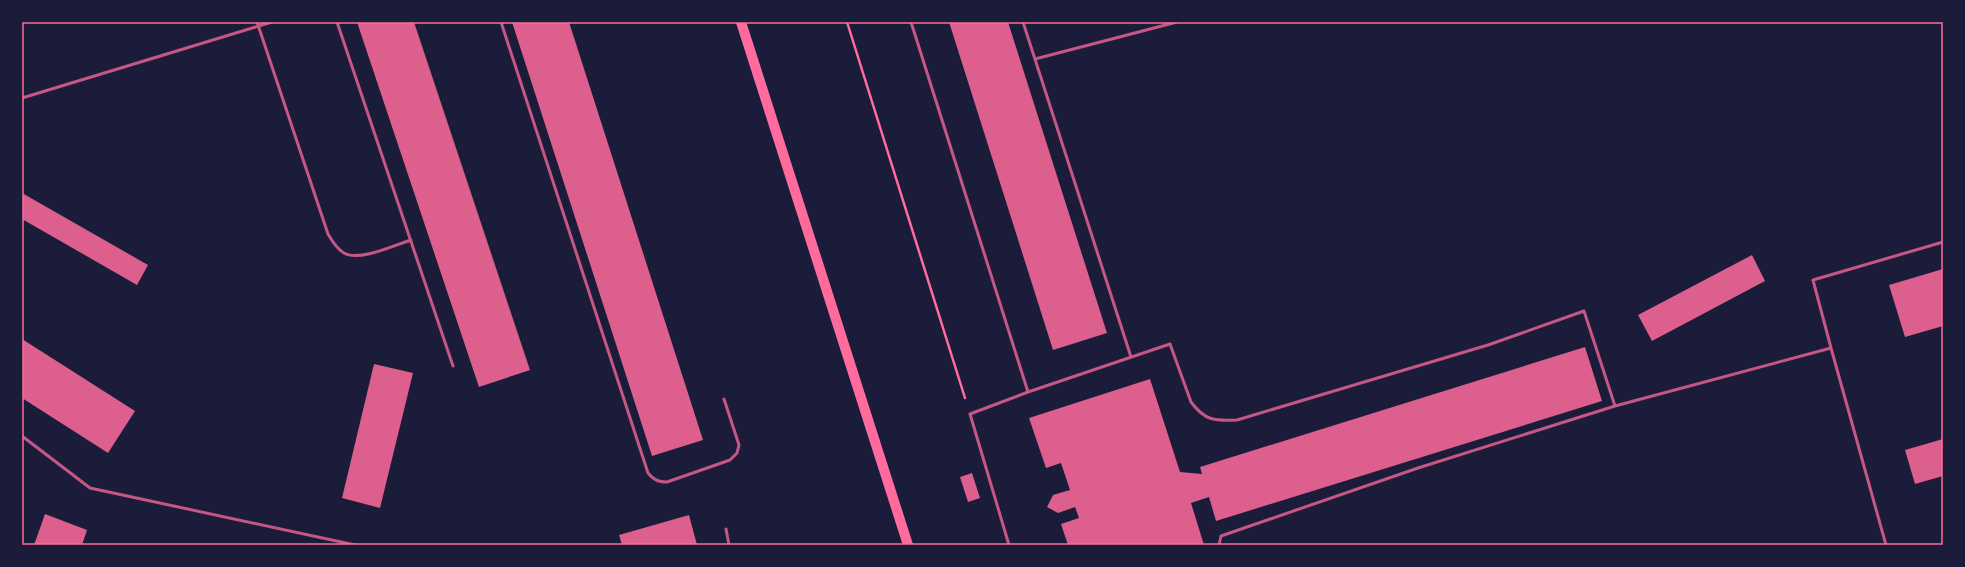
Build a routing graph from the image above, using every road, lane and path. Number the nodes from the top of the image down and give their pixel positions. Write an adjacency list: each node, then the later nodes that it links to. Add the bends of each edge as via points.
1 (257, 22): 10 (lane)
2 (272, 22): 10 (lane)
3 (337, 22): 13 (lane)
4 (501, 22): 19 (lane, via 652,478 659,482 667,482 730,460 736,454 739,445)
5 (741, 22): 26 (main road)
6 (847, 22): 21 (path)
7 (911, 22): 18 (lane)
8 (1023, 22): 11 (lane)
9 (1177, 22): 11 (lane)
10 (258, 26): 12 (lane); 13 (lane, via 328,234 336,246 345,254 360,256)
11 (1035, 59): 16 (lane)
12 (22, 98)
13 (411, 240): 17 (lane)
14 (1943, 242): 15 (lane, via 1813,280)
15 (1831, 348): 20 (lane); 29 (lane)
16 (1131, 357): 18 (lane); 20 (lane, via 1170,344 1197,411 1212,419 1237,420 1488,345 1584,311)
17 (454, 366)
18 (1028, 392): 21 (lane)
19 (724, 399)
20 (1615, 406): 28 (lane, via 1418,468 1221,536)
21 (970, 414): 27 (lane)
22 (22, 436): 24 (lane, via 90,488)
23 (726, 529): 25 (lane)
24 (355, 545)
25 (729, 545)
26 (908, 545)
27 (1009, 545)
28 (1219, 545)
29 (1886, 545)

